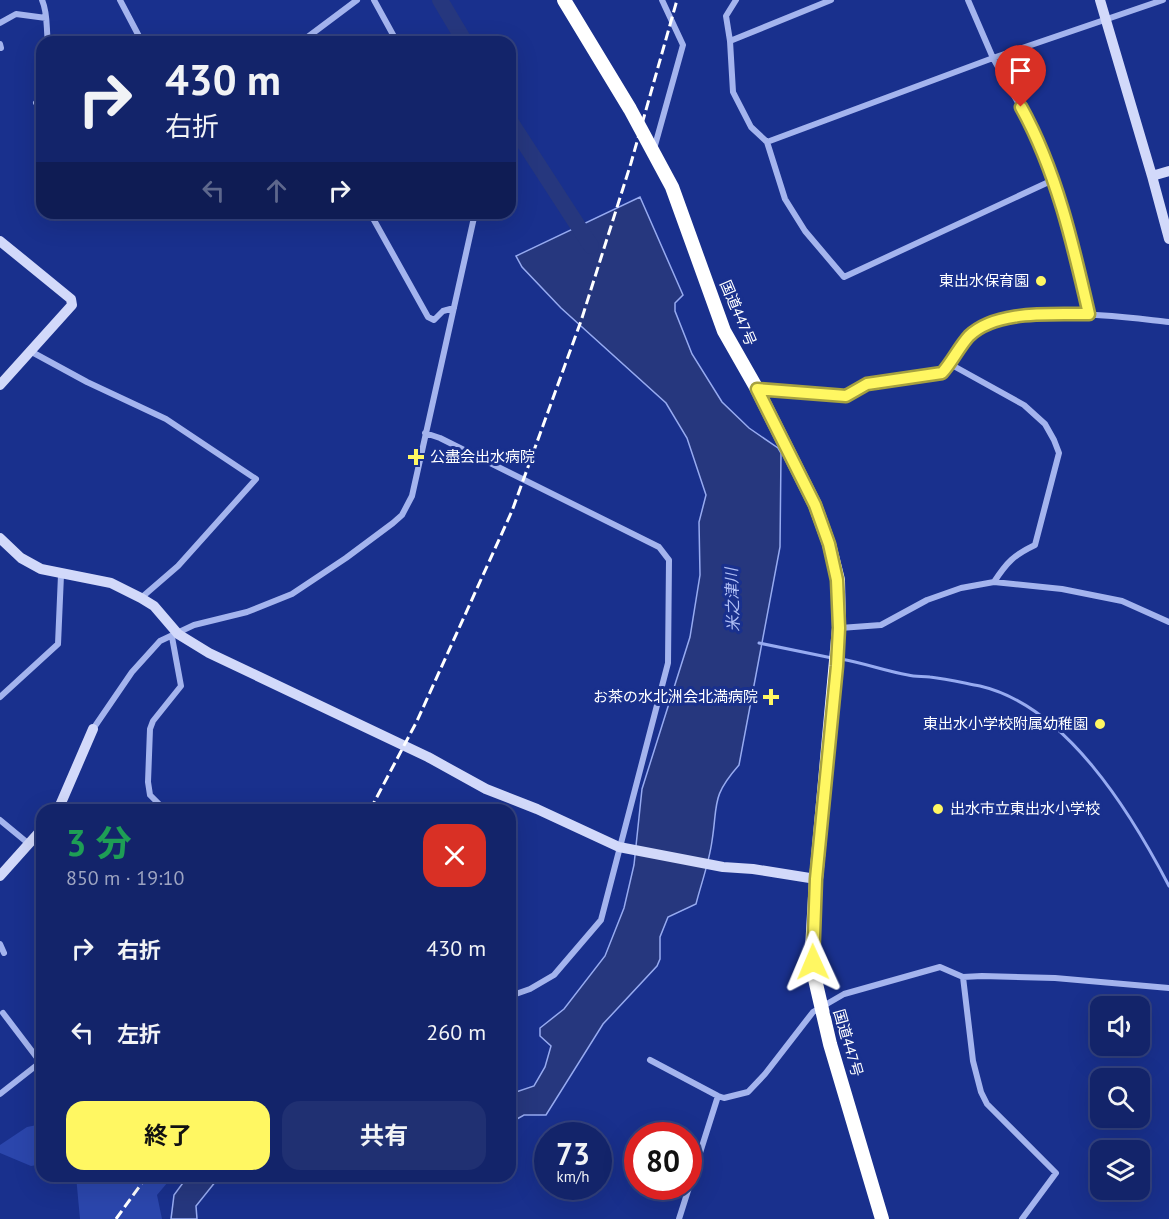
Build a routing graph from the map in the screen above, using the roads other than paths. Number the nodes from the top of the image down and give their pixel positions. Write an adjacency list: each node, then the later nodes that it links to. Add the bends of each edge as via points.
1 (42, 0): 12 (street)
2 (120, 0): 16 (street)
3 (357, 0): 17 (street)
4 (374, 0): 18 (street)
5 (564, 0): 22 (highway, 国道447号)
6 (662, 0): 22 (street, via 683,45)
7 (736, 0): 19 (street, via 726,16)
8 (831, 0): 19 (street)
9 (968, 0): 20 (street)
10 (1100, 0): 13 (street)
11 (1163, 0): 13 (street)
12 (46, 18): 14 (street, via 16,14); 15 (street)
13 (1106, 20): 20 (street); 24 (street)
14 (0, 23)
15 (48, 36)
16 (138, 36)
17 (309, 36)
18 (394, 36)
19 (730, 41): 21 (street, via 733,92 751,127)
20 (993, 58): 21 (street); 25 (street, via 1030,124)
21 (767, 142): 25 (street, via 785,199 805,231 844,277)
22 (653, 152): 36 (highway, 国道447号, via 672,187 724,331)
23 (1169, 171): 24 (street)
24 (1152, 176): 28 (street)
25 (1053, 180): 31 (street)
26 (373, 219): 30 (street, via 428,317 434,320 443,311)
27 (474, 219): 30 (street)
28 (1169, 240)
29 (0, 241): 33 (street, via 71,299 72,305)
30 (454, 308): 37 (street)
31 (1089, 314): 32 (street); 34 (street, via 1015,316 988,324 970,336)
32 (1169, 322)
33 (30, 351): 35 (street); 41 (street, via 166,419 256,479 178,566)
34 (950, 364): 36 (street, via 942,373 867,384 846,396); 40 (street, via 1024,405 1045,424 1059,453 1035,545 1008,561)
35 (0, 385)
36 (757, 389): 43 (highway, 国道447号, via 815,505 829,544 837,580)
37 (425, 433): 44 (street, via 412,496 393,523 292,594 247,612 194,625); 52 (street, via 659,547 669,560 668,663)
38 (0, 538): 39 (street, via 21,558)
39 (61, 574): 41 (street, via 111,583); 45 (street, via 58,644)
40 (994, 582): 42 (street, via 1062,589 1122,601); 43 (street, via 927,600 881,625)
41 (141, 598): 44 (street, via 154,606)
42 (1169, 622)
43 (839, 628): 54 (highway, 国道447号)
44 (175, 635): 46 (street, via 160,641 132,672); 48 (street, via 181,686 150,729 148,782 150,795); 52 (street, via 486,789)
45 (0, 697)
46 (93, 729): 47 (street)
47 (62, 804)
48 (159, 804)
49 (0, 820): 51 (street)
50 (36, 836): 51 (street)
51 (29, 844): 53 (street)
52 (619, 847): 54 (street, via 723,867); 59 (street, via 601,920 554,975)
53 (0, 876)
54 (816, 879): 60 (highway, 国道447号, via 812,949)
55 (0, 944): 56 (street)
56 (4, 953)
57 (963, 977): 58 (street, via 1055,978); 60 (street, via 940,967 844,994); 69 (street, via 973,1061 981,1092 987,1104 1056,1173)
58 (1169, 988)
59 (516, 994)
60 (821, 1008): 66 (street, via 813,1012 748,1092); 68 (highway, 国道447号)
61 (3, 1013): 62 (street)
62 (36, 1056)
63 (650, 1060): 66 (street)
64 (36, 1066): 65 (street)
65 (0, 1094)
66 (718, 1096): 67 (street)
67 (679, 1219)
68 (882, 1219)
69 (1022, 1219)

